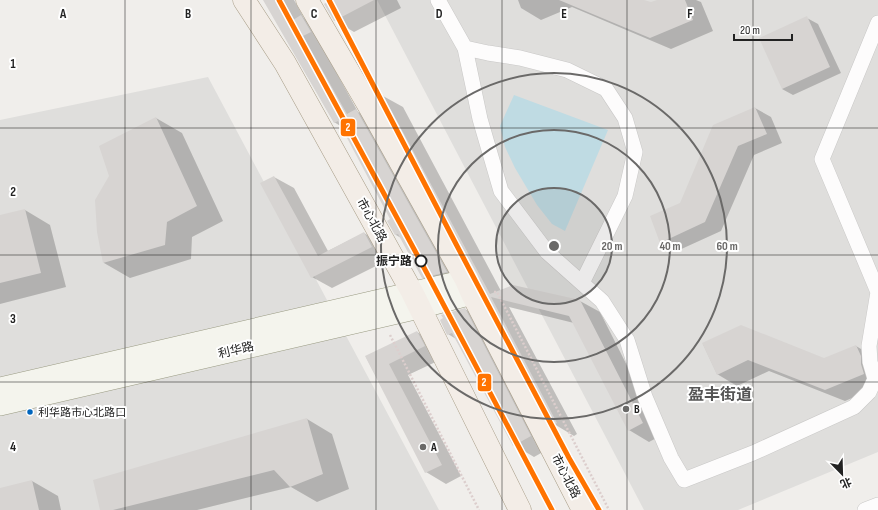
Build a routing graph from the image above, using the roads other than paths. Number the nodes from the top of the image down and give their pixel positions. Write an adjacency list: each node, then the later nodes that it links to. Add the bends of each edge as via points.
1 (244, 0): 8 (main road, 市心北路, via 285,63)
2 (307, 0): 7 (main road, 市心北路)
3 (438, 0): 5 (street)
4 (878, 23): 6 (street, via 822,159 878,292 869,346 874,379 869,392 854,407 753,453 684,480 671,458 645,397 627,340 602,301)
5 (465, 48): 6 (street, via 480,119 501,191 547,252); 6 (street, via 568,70 606,89 625,118 635,152 625,196)
6 (582, 283)
7 (469, 287): 8 (main road, 利华路); 13 (main road, 市心北路)
8 (416, 300): 9 (main road, 利华路); 10 (main road, 利华路, via 381,316); 12 (main road, 市心北路)
9 (0, 388)
10 (0, 405)
11 (878, 505): 14 (street)
12 (520, 510)
13 (583, 510)
14 (865, 510)

